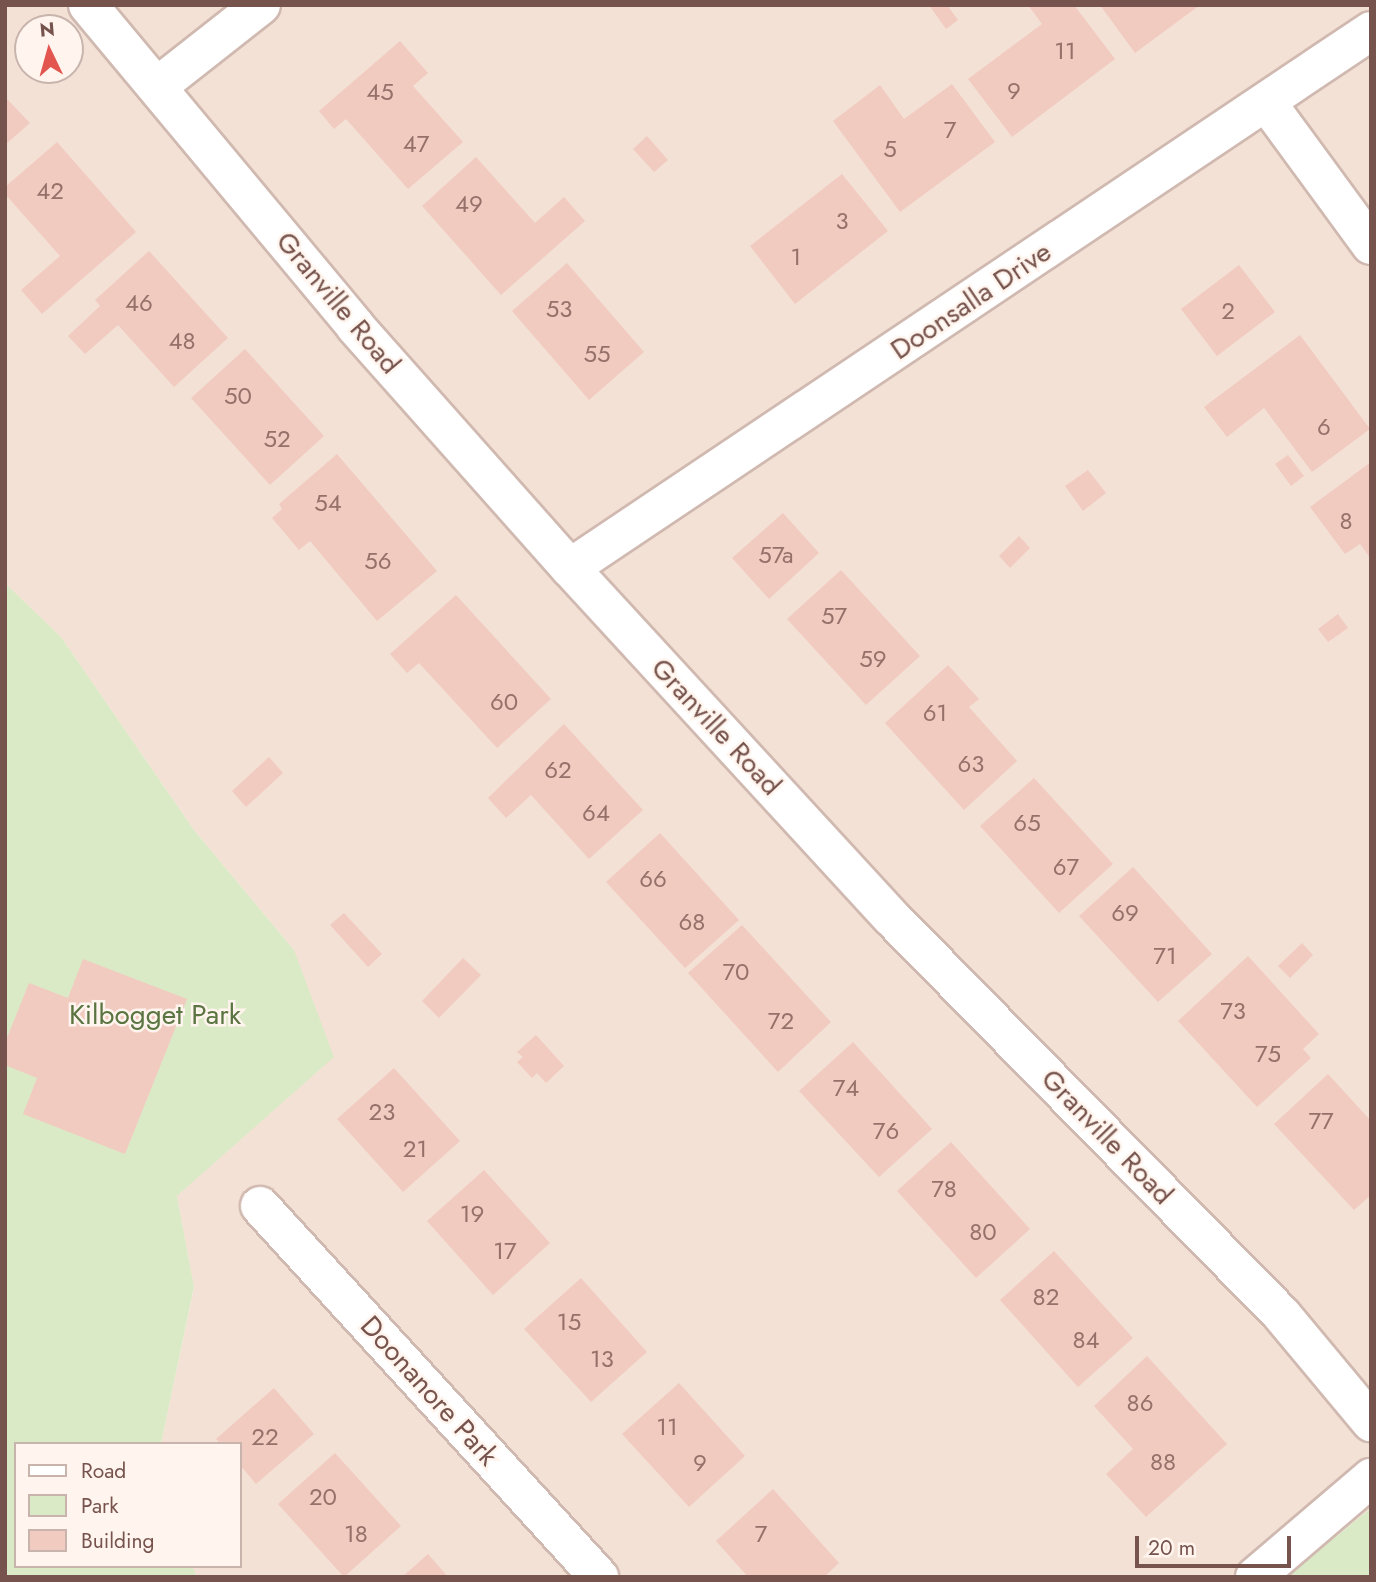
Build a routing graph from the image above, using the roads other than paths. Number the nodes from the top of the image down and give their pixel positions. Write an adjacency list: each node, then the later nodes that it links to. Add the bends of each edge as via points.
1 (89, 5): 4 (street, Granville Road)
2 (261, 5): 4 (street)
3 (1371, 31): 5 (street, Doonsalla Drive)
4 (158, 86): 7 (street, Granville Road, via 355,326)
5 (1267, 103): 6 (street); 7 (street, Doonsalla Drive)
6 (1371, 245)
7 (570, 568): 9 (street, Granville Road, via 891,917 1281,1314)
8 (260, 1206): 11 (street, Doonanore Park)
9 (1371, 1422)
10 (1371, 1478): 12 (street)
11 (598, 1577)
12 (1255, 1577)

